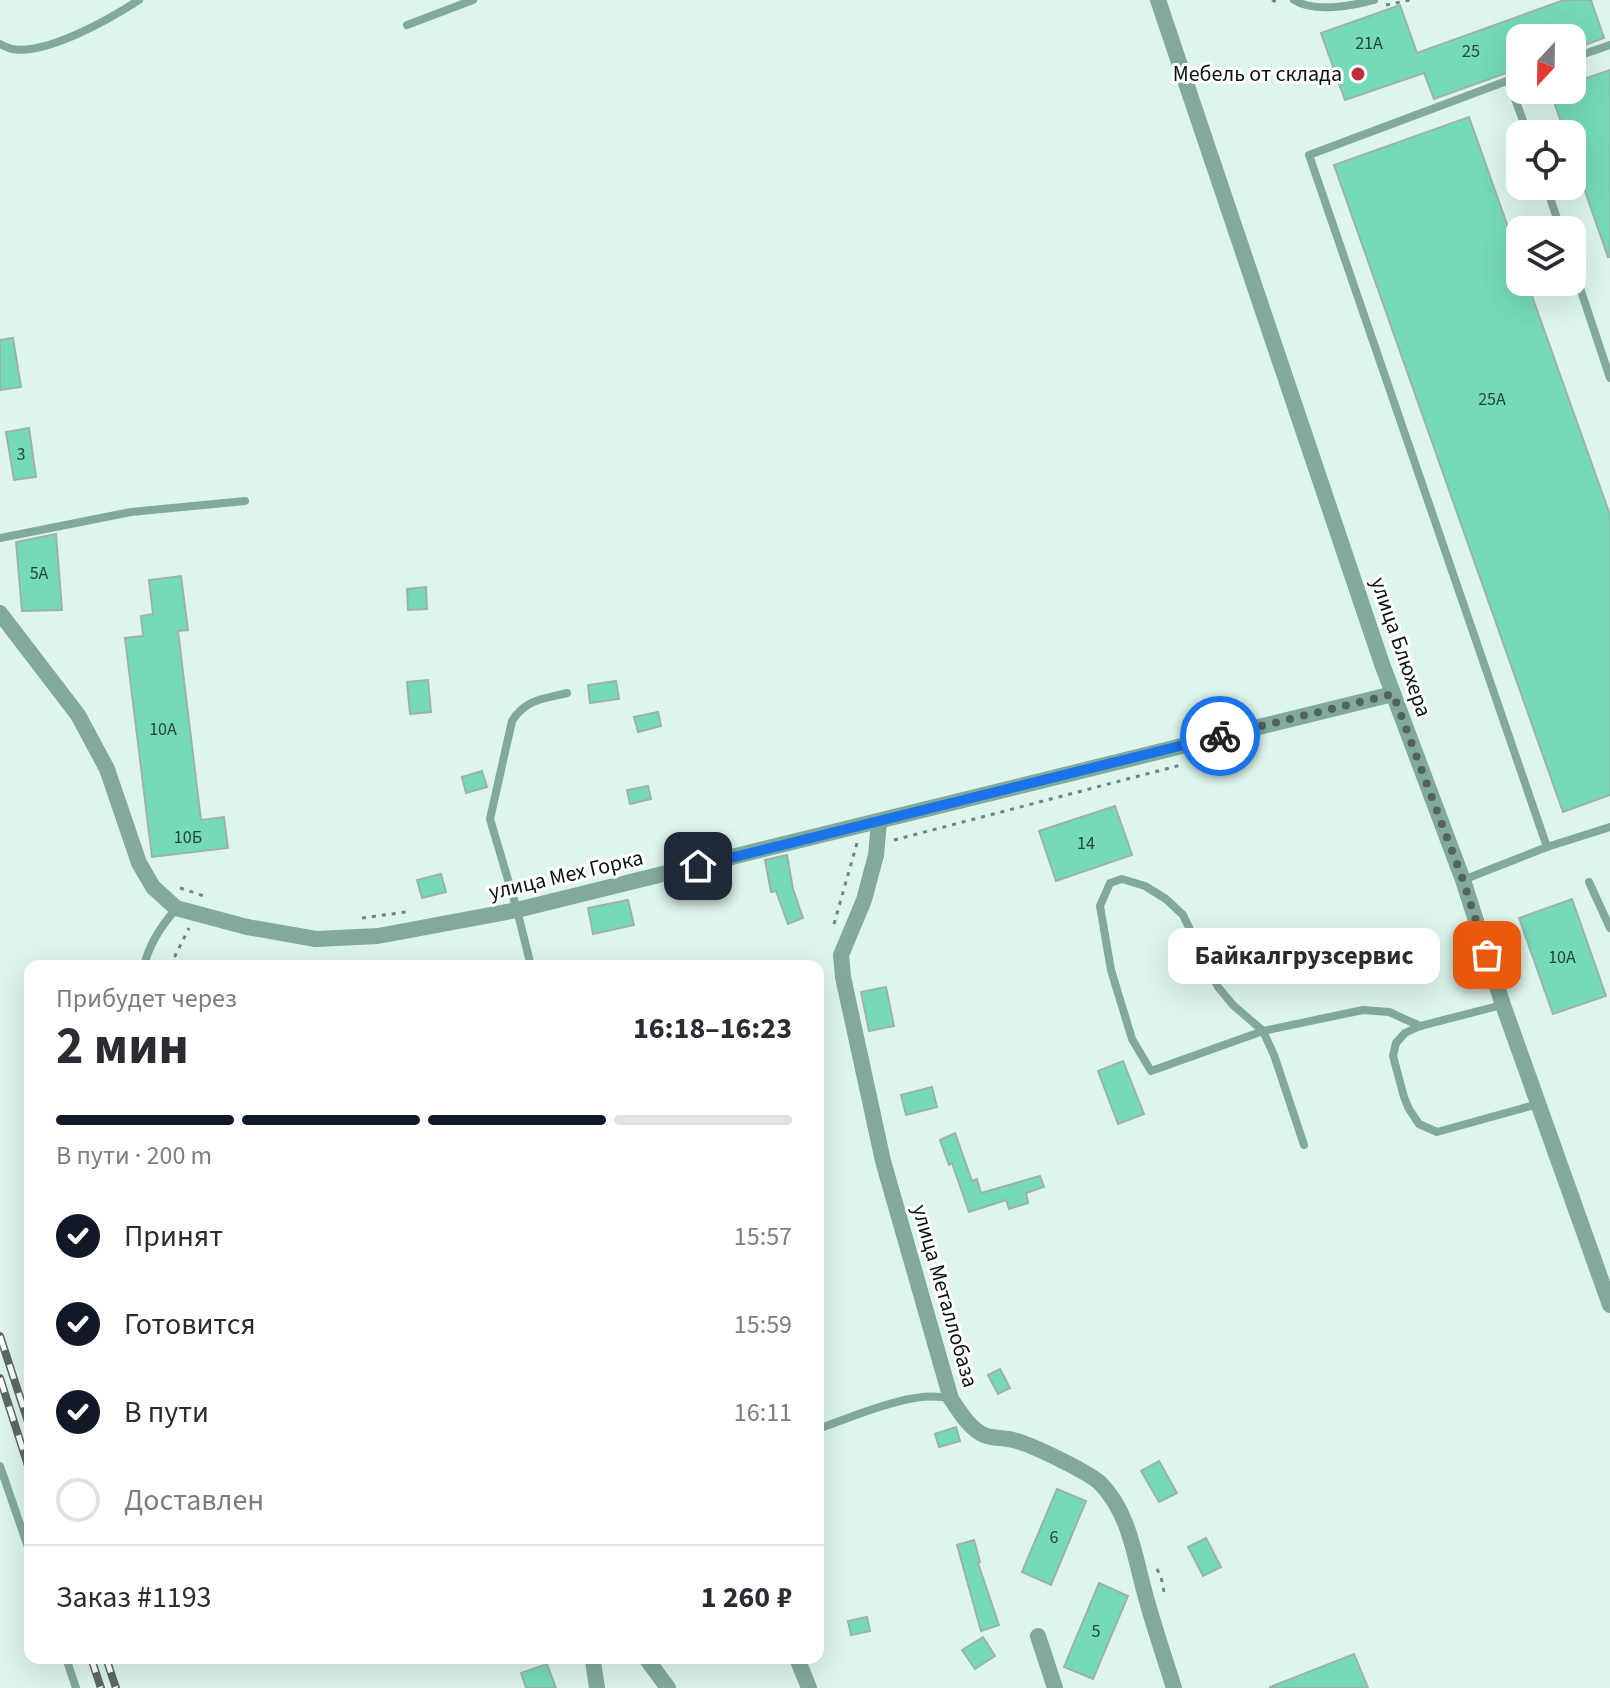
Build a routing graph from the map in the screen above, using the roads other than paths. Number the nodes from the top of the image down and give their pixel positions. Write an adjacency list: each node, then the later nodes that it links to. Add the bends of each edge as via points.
1 (139, 0): 8 (lane, via 108,21 42,48)
2 (473, 0): 7 (lane)
3 (1158, 0): 18 (street, улица Блюхера)
4 (1294, 0): 6 (lane, via 1328,7)
5 (1374, 0): 6 (lane)
6 (1357, 3)
7 (407, 25)
8 (0, 44)
9 (1610, 45): 10 (lane)
10 (1586, 53)
11 (1506, 81): 21 (lane, via 1309,155)
12 (1583, 296): 13 (lane)
13 (1610, 378)
14 (245, 501): 15 (lane, via 131,512)
15 (0, 538)
16 (0, 613): 25 (street, via 78,715 107,769 139,863)
17 (567, 693): 24 (lane, via 519,711 501,768 490,819)
18 (1393, 694): 20 (street, улица Мех Горка); 22 (street, улица Блюхера)
19 (1610, 827): 21 (lane)
20 (879, 830): 24 (street, улица Мех Горка); 35 (street, улица Металлобаза, via 864,900 841,955 843,977 883,1161)
21 (1547, 847): 22 (lane)
22 (1463, 880): 29 (street, улица Блюхера)
23 (1589, 882): 26 (lane)
24 (517, 910): 25 (street, улица Мех Горка, via 378,936 316,939); 28 (lane)
25 (173, 912): 27 (lane)
26 (1610, 928)
27 (146, 960)
28 (530, 960)
29 (1503, 1005): 30 (lane); 32 (street, улица Блюхера)
30 (1420, 1026): 31 (lane, via 1389,1012 1363,1010); 32 (lane, via 1396,1043 1393,1056 1404,1097 1419,1124 1437,1132)
31 (1263, 1031): 31 (lane, via 1218,987 1183,915 1145,886 1122,879 1110,883 1100,906 1111,970 1132,1039 1151,1071); 33 (lane)
32 (1538, 1103): 34 (street, улица Блюхера)
33 (1304, 1145)
34 (1609, 1299)
35 (951, 1399): 36 (lane, via 907,1399); 49 (street, улица Металлобаза, via 974,1429 1035,1447 1099,1482 1113,1500 1128,1529)
36 (824, 1427)
37 (0, 1466): 38 (lane)
38 (24, 1536)
39 (1038, 1636): 48 (street)
40 (68, 1664): 44 (lane)
41 (593, 1664): 45 (street)
42 (650, 1664): 46 (street)
43 (799, 1664): 47 (street)
44 (76, 1688)
45 (597, 1688)
46 (668, 1688)
47 (809, 1688)
48 (1055, 1688)
49 (1174, 1688)

